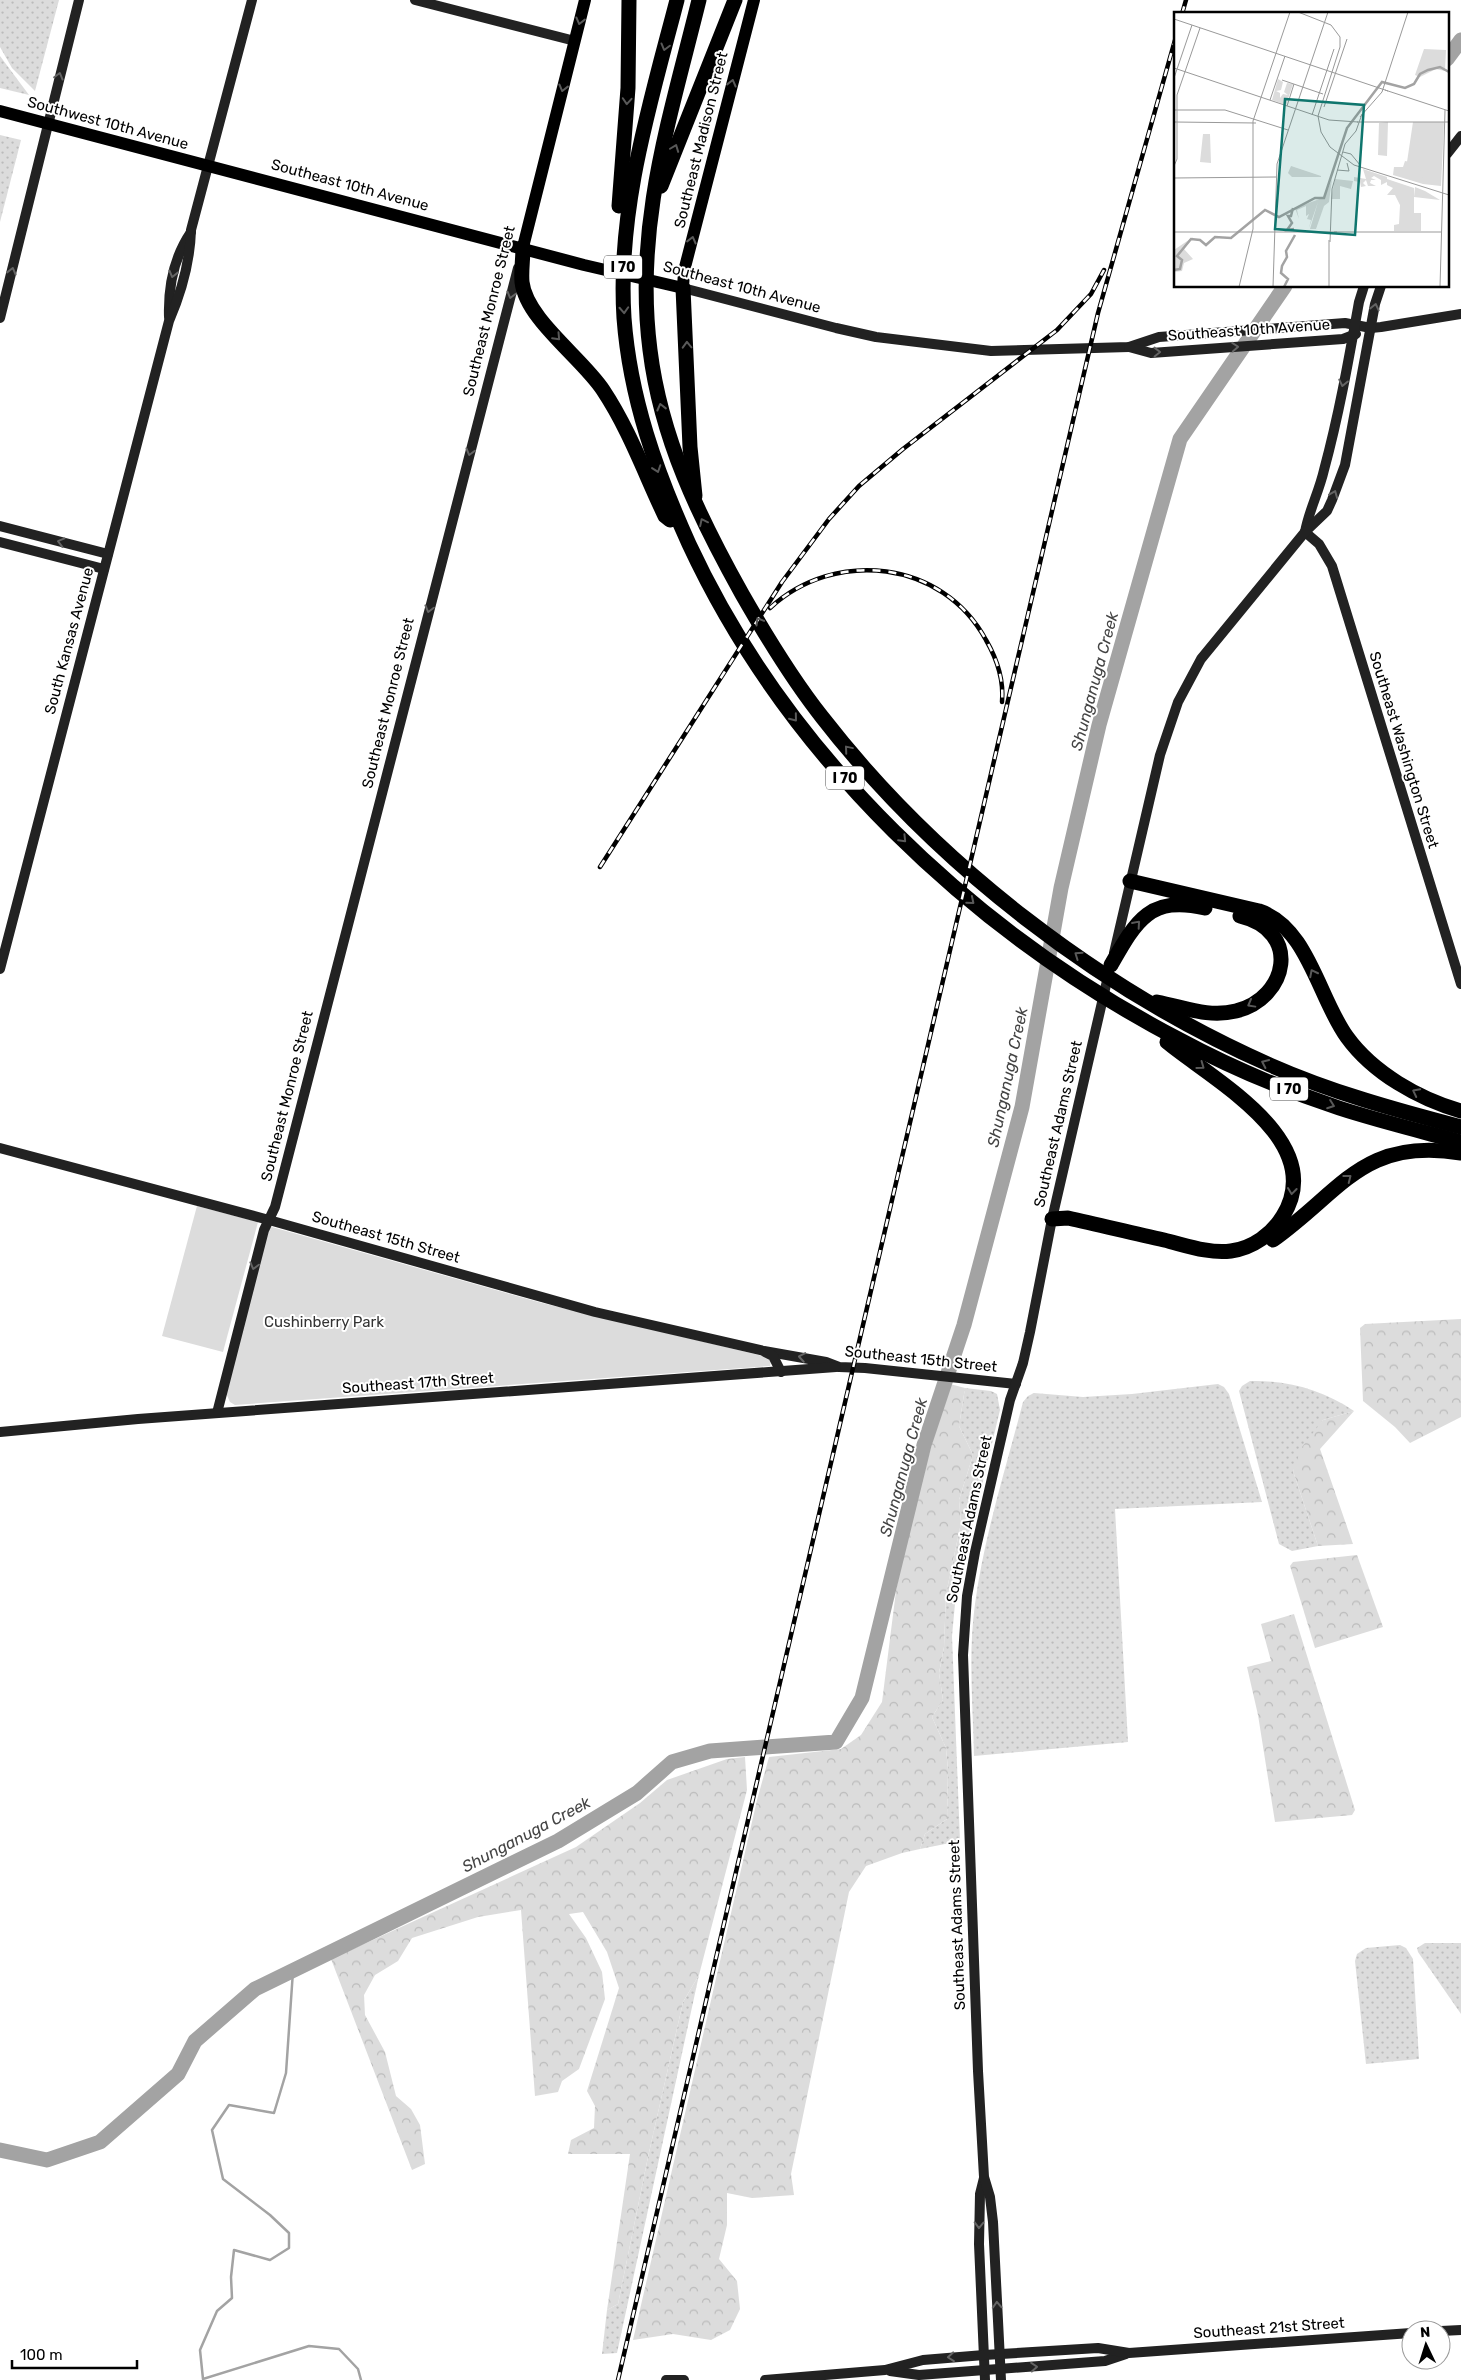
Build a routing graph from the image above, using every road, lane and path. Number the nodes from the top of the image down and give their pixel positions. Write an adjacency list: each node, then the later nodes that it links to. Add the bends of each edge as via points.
1 (79, 0): 12 (main road, one-way to 1)
2 (252, 0): 15 (main road, South Kansas Avenue)
3 (415, 0): 10 (main road)
4 (585, 0): 10 (main road, Southeast Monroe Street, one-way to 10)
5 (629, 0): 16 (highway, one-way to 16, via 628,88 619,206)
6 (677, 0): 16 (highway, I 70, one-way to 16, via 635,169)
7 (698, 0): 17 (highway, I 70, via 656,174)
8 (735, 0): 17 (highway, one-way to 8, via 661,186)
9 (754, 0): 19 (main road, Southeast Madison Street, one-way to 9)
10 (575, 41): 18 (main road, Southeast Monroe Street, one-way to 18)
11 (0, 111): 12 (main road, Southwest 10th Avenue)
12 (47, 124): 15 (main road, Southwest 10th Avenue); 23 (main road, one-way to 12)
13 (1461, 136): 14 (main road)
14 (1448, 153)
15 (208, 165): 18 (main road, Southeast 10th Avenue); 33 (main road, South Kansas Avenue, via 180,296 169,321)
16 (625, 244): 30 (highway, I 70, one-way to 30, via 624,318 635,395 660,479)
17 (647, 246): 28 (highway, I 70, one-way to 17, via 667,430 653,370 646,309)
18 (523, 247): 19 (main road, Southeast 10th Avenue); 30 (highway, one-way to 30, via 522,282 531,307 603,390 665,516); 49 (main road, Southeast Monroe Street, one-way to 49, via 275,1207)
19 (680, 287): 27 (main road, Southeast 10th Avenue, via 836,328 900,341 991,351); 28 (highway, one-way to 19)
20 (1363, 288): 24 (main road)
21 (1381, 288): 25 (main road, Southeast Adams Street, one-way to 21)
22 (1461, 314): 25 (main road, Southeast 10th Avenue)
23 (0, 318)
24 (1354, 325): 25 (main road, Southeast 10th Avenue); 26 (main road); 27 (main road, Southeast 10th Avenue, via 1159,337)
25 (1371, 328): 26 (main road, Southeast 10th Avenue); 31 (main road, Southeast Adams Street, one-way to 25, via 1327,511 1341,477)
26 (1352, 336): 27 (main road, Southeast 10th Avenue, one-way to 26, via 1151,353 1342,340); 31 (main road, one-way to 31, via 1330,448)
27 (1129, 347)
28 (694, 503): 41 (highway, I 70, one-way to 28, via 1043,930 982,882 904,810 853,755 822,718 755,616)
29 (0, 526): 33 (main road, one-way to 29)
30 (683, 531): 42 (highway, I 70, one-way to 42, via 726,614 780,700 828,759 887,823 998,924 1062,970)
31 (1305, 532): 35 (main road, Southeast Adams Street, via 1201,659 1178,702 1160,755); 40 (main road, Southeast Washington Street, via 1319,544 1332,566)
32 (0, 542): 34 (main road)
33 (108, 554): 34 (main road, South Kansas Avenue)
34 (104, 569): 37 (main road, South Kansas Avenue)
35 (1129, 886): 36 (highway); 38 (main road, Southeast Adams Street); 43 (highway, one-way to 35, via 1414,1092 1366,1059 1340,1027 1290,932 1275,918 1259,911)
36 (1189, 904): 38 (highway, one-way to 36, via 1127,936 1151,911 1170,904); 41 (highway, one-way to 41, via 1251,919 1272,932 1281,952 1276,979 1261,998 1245,1008 1226,1012 1188,1010)
37 (3, 948): 39 (main road, South Kansas Avenue)
38 (1111, 965): 48 (main road, Southeast Adams Street)
39 (0, 969)
40 (1461, 984)
41 (1139, 995): 44 (highway, I 70, one-way to 41, via 1350,1095 1273,1066 1194,1029)
42 (1131, 1013): 45 (highway, I 70, one-way to 45, via 1181,1041 1304,1095); 48 (highway, one-way to 48, via 1223,1082 1276,1132 1287,1152 1292,1174 1293,1188 1286,1212 1271,1232 1254,1244 1226,1251 1192,1247 1068,1218)
43 (1461, 1111)
44 (1461, 1127)
45 (1461, 1142)
46 (0, 1148): 49 (main road, Southeast 15th Street)
47 (1461, 1153): 48 (highway, one-way to 47, via 1067,1226 1208,1258 1231,1259 1263,1248 1349,1176 1380,1158 1404,1152)
48 (1052, 1219): 53 (main road, Southeast Adams Street, via 1030,1332)
49 (269, 1220): 50 (main road, Southeast 15th Street, via 595,1312); 54 (main road, Southeast Monroe Street, one-way to 54)
50 (764, 1351): 51 (main road, Southeast 15th Street, one-way to 50); 52 (main road, via 773,1356)
51 (839, 1367): 52 (main road, Southeast 17th Street); 53 (main road, Southeast 15th Street)
52 (781, 1372): 54 (main road, Southeast 17th Street)
53 (1016, 1384): 56 (main road, Southeast Adams Street, via 972,1567 963,1632)
54 (217, 1413): 55 (main road, Southeast 17th Street)
55 (0, 1432)
56 (984, 2177): 59 (main road, Southeast Adams Street, one-way to 56, via 993,2222); 60 (main road, Southeast Adams Street, one-way to 60, via 980,2194 979,2236)
57 (1401, 2334): 58 (main road, Southeast 21st Street)
58 (1129, 2353): 59 (main road, Southeast 21st Street, via 1098,2348); 63 (main road, Southeast 21st Street, one-way to 58, via 1105,2361)
59 (1000, 2354): 60 (main road, Southeast 21st Street); 63 (main road, Southeast Adams Street)
60 (984, 2355): 61 (main road, Southeast 21st Street, one-way to 61, via 923,2360); 62 (main road, Southeast Adams Street)
61 (885, 2370): 62 (main road, Southeast 21st Street, via 919,2375); 66 (main road, Southeast 21st Street)
62 (985, 2375): 63 (main road, Southeast 21st Street)
63 (1001, 2375)
64 (666, 2380): 65 (main road)
65 (684, 2380)
66 (765, 2380)

